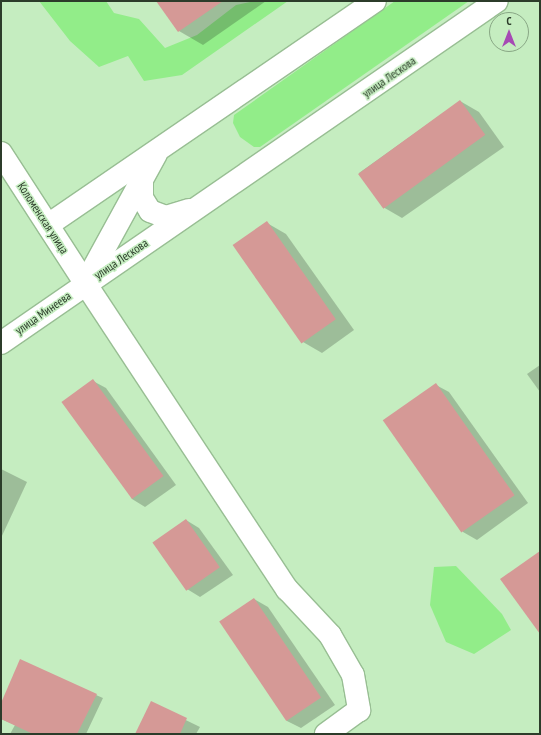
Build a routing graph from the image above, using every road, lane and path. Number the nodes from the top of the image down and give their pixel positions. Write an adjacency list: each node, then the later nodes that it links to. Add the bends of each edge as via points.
1 (375, 1): 3 (main road, улица Лескова)
2 (498, 1): 6 (main road, улица Лескова)
3 (158, 151): 5 (main road, улица Лескова); 7 (main road)
4 (1, 153): 7 (main road, Коломенская улица)
5 (142, 180): 6 (main road, via 142,198 150,211 166,217); 8 (main road, улица Лескова)
6 (196, 209): 8 (main road, улица Лескова)
7 (48, 225): 8 (main road, Коломенская улица)
8 (86, 283): 9 (main road, улица Минеева); 10 (main road, Коломенская улица, via 287,589 330,635 353,675 359,710)
9 (1, 343)
10 (326, 734)

